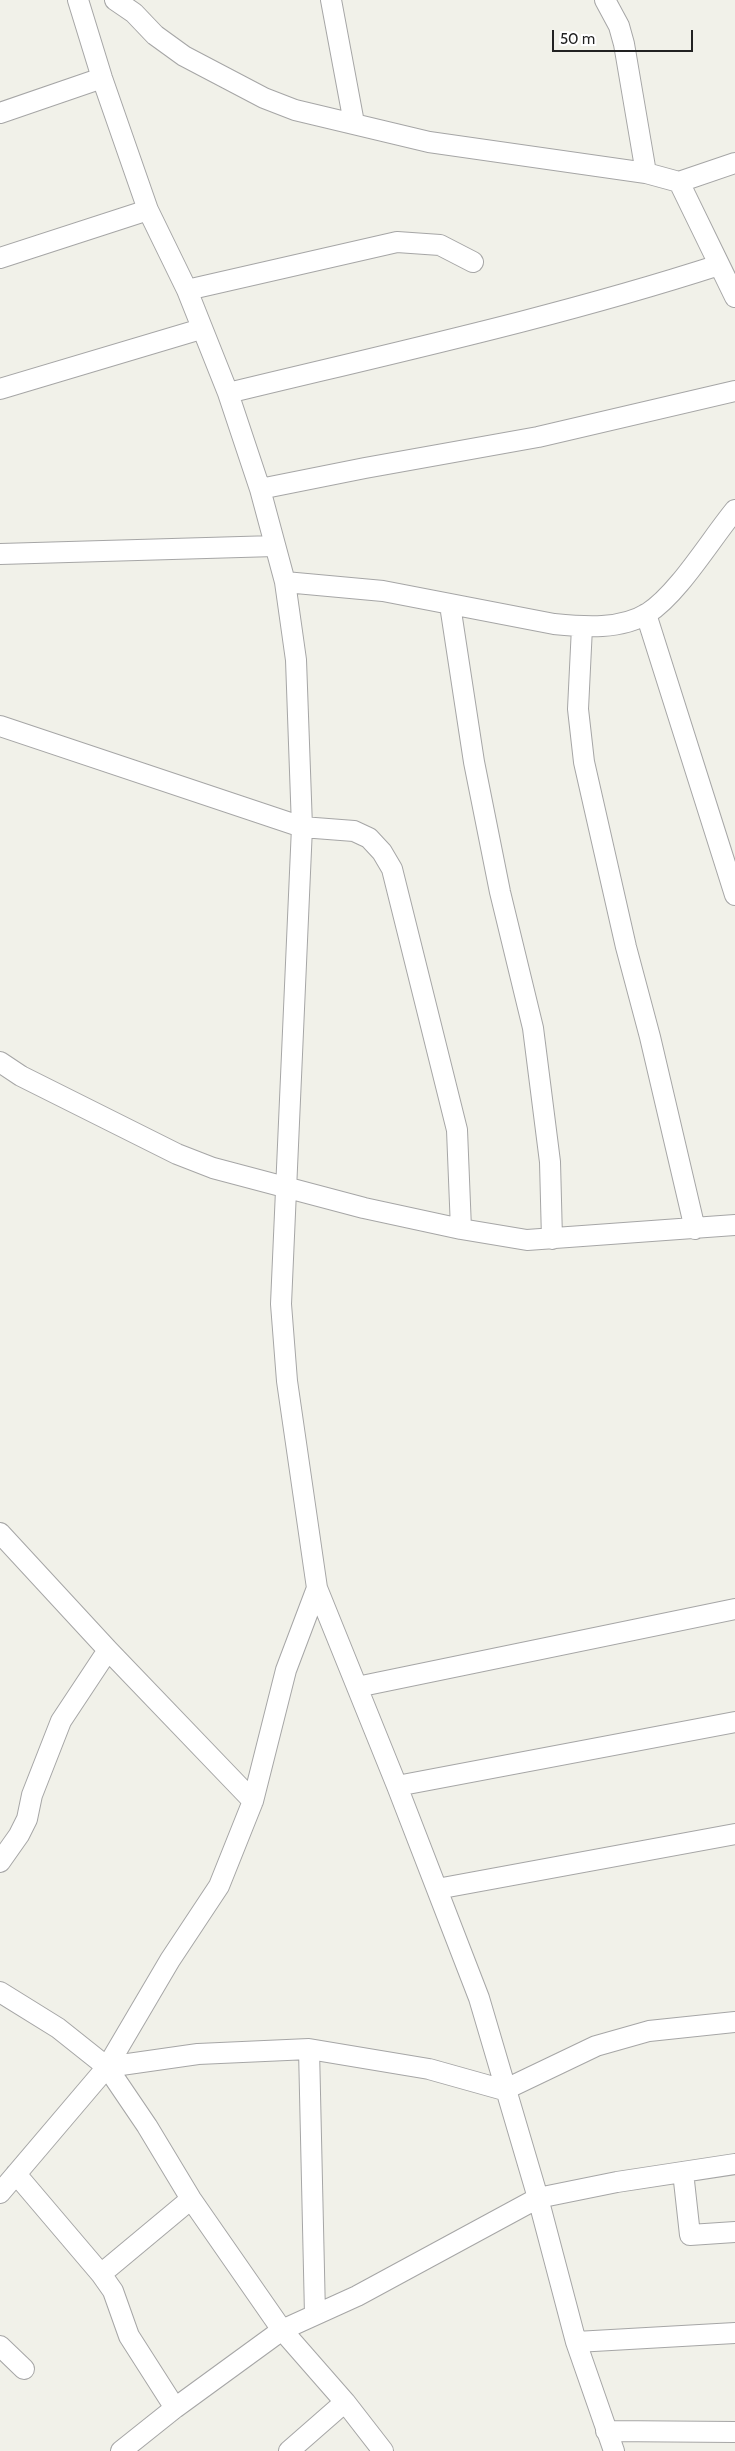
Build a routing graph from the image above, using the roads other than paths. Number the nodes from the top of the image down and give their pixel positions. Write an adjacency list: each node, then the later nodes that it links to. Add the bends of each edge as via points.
1 (78, 0): 5 (street)
2 (115, 0): 7 (street, via 134,13 155,36 184,56 264,98 295,110)
3 (331, 0): 7 (street)
4 (606, 0): 9 (street, via 624,44)
5 (102, 78): 6 (street); 11 (street)
6 (0, 113)
7 (354, 123): 9 (street, via 481,151)
8 (735, 163): 10 (street)
9 (646, 173): 10 (street)
10 (679, 182): 14 (street)
11 (148, 210): 12 (street); 15 (street)
12 (0, 258)
13 (473, 262): 15 (street, via 440,245 397,242)
14 (719, 265): 16 (street); 20 (street, via 628,294 515,324)
15 (186, 290): 17 (street)
16 (735, 297)
17 (201, 330): 18 (street); 20 (street)
18 (0, 389)
19 (735, 391): 21 (street, via 538,437)
20 (228, 393): 21 (street)
21 (260, 489): 23 (street)
22 (735, 510): 27 (street, via 663,602)
23 (275, 546): 24 (street); 25 (street)
24 (0, 554)
25 (285, 582): 26 (street, via 383,591); 30 (street, via 296,660)
26 (450, 605): 28 (street); 37 (street, via 474,762 500,892 533,1028 550,1162)
27 (646, 614): 28 (street, via 614,624); 31 (street)
28 (582, 627): 35 (street, via 578,708 584,762)
29 (0, 726): 30 (street)
30 (302, 827): 33 (street); 36 (street, via 354,831 369,838 392,869 457,1130)
31 (735, 895)
32 (0, 1062): 33 (street, via 21,1076 177,1154 213,1168)
33 (287, 1188): 36 (street); 39 (street, via 281,1304 287,1381)
34 (735, 1225): 35 (street)
35 (695, 1228): 37 (street)
36 (461, 1229): 37 (street, via 527,1240)
37 (552, 1239)
38 (0, 1533): 41 (street)
39 (317, 1588): 42 (street); 45 (street, via 286,1670)
40 (735, 1609): 42 (street)
41 (108, 1650): 45 (street); 47 (street, via 61,1721 32,1795 27,1818)
42 (357, 1687): 44 (street)
43 (735, 1722): 44 (street)
44 (397, 1786): 48 (street)
45 (253, 1801): 52 (street, via 219,1886 170,1960)
46 (735, 1834): 48 (street)
47 (0, 1862)
48 (437, 1889): 53 (street, via 479,1998)
49 (0, 1992): 52 (street, via 58,2028)
50 (735, 2022): 53 (street, via 649,2031 596,2046)
51 (309, 2050): 52 (street, via 198,2054); 53 (street, via 429,2070); 62 (street)
52 (107, 2067): 56 (street); 58 (street)
53 (504, 2090): 59 (street)
54 (735, 2164): 55 (street)
55 (683, 2172): 59 (street); 60 (street, via 690,2235)
56 (16, 2174): 57 (street); 61 (street)
57 (0, 2192)
58 (190, 2198): 61 (street); 63 (street)
59 (538, 2198): 62 (street, via 357,2296); 65 (street)
60 (735, 2232)
61 (101, 2274): 69 (street, via 113,2291 129,2336)
62 (315, 2315): 63 (street)
63 (282, 2330): 68 (street); 69 (street)
64 (735, 2333): 65 (street)
65 (576, 2342): 70 (street)
66 (0, 2346): 67 (street)
67 (24, 2370)
68 (345, 2402): 73 (street); 74 (street)
69 (175, 2408): 72 (street)
70 (606, 2431): 71 (street); 75 (street)
71 (735, 2432)
72 (121, 2451)
73 (289, 2451)
74 (383, 2451)
75 (614, 2451)

